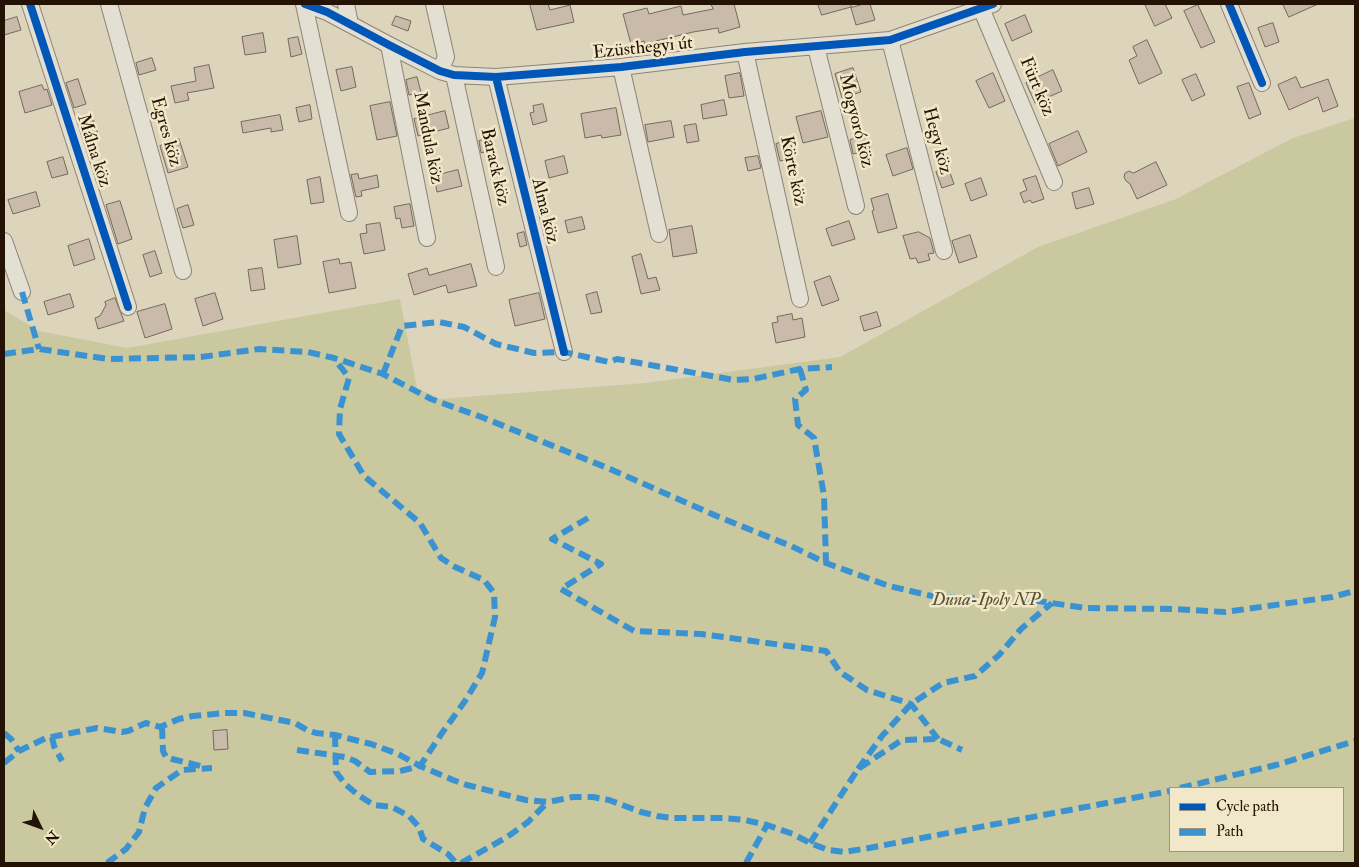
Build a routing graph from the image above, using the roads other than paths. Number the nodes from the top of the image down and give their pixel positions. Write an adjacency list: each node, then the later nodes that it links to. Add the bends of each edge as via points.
1 (30, 4): 28 (street, Málna köz)
2 (109, 4): 25 (street, Egres köz)
3 (305, 4): 8 (street, Ezüsthegyi út); 19 (street)
4 (346, 4): 8 (street)
5 (434, 4): 14 (street, Barack köz)
6 (1229, 4): 16 (street)
7 (987, 6): 9 (street, Ezüsthegyi út); 17 (street, Fürt köz)
8 (350, 24): 10 (street, Ezüsthegyi út)
9 (890, 40): 11 (street, Ezüsthegyi út); 23 (street, Hegy köz)
10 (388, 45): 14 (street, Ezüsthegyi út); 21 (street, Mandula köz)
11 (816, 47): 12 (street, Ezüsthegyi út); 18 (street, Mogyoró köz)
12 (745, 52): 13 (street, Ezüsthegyi út); 27 (street, Körte köz)
13 (621, 67): 15 (street, Ezüsthegyi út); 20 (street)
14 (447, 73): 15 (street, Ezüsthegyi út); 24 (street, Barack köz)
15 (496, 78): 29 (street, Alma köz)
16 (1262, 83)
17 (1054, 182)
18 (856, 206)
19 (348, 214)
20 (659, 234)
21 (427, 238)
22 (4, 241): 26 (street)
23 (944, 251)
24 (496, 267)
25 (183, 271)
26 (22, 292)
27 (800, 298)
28 (128, 307)
29 (564, 352)

